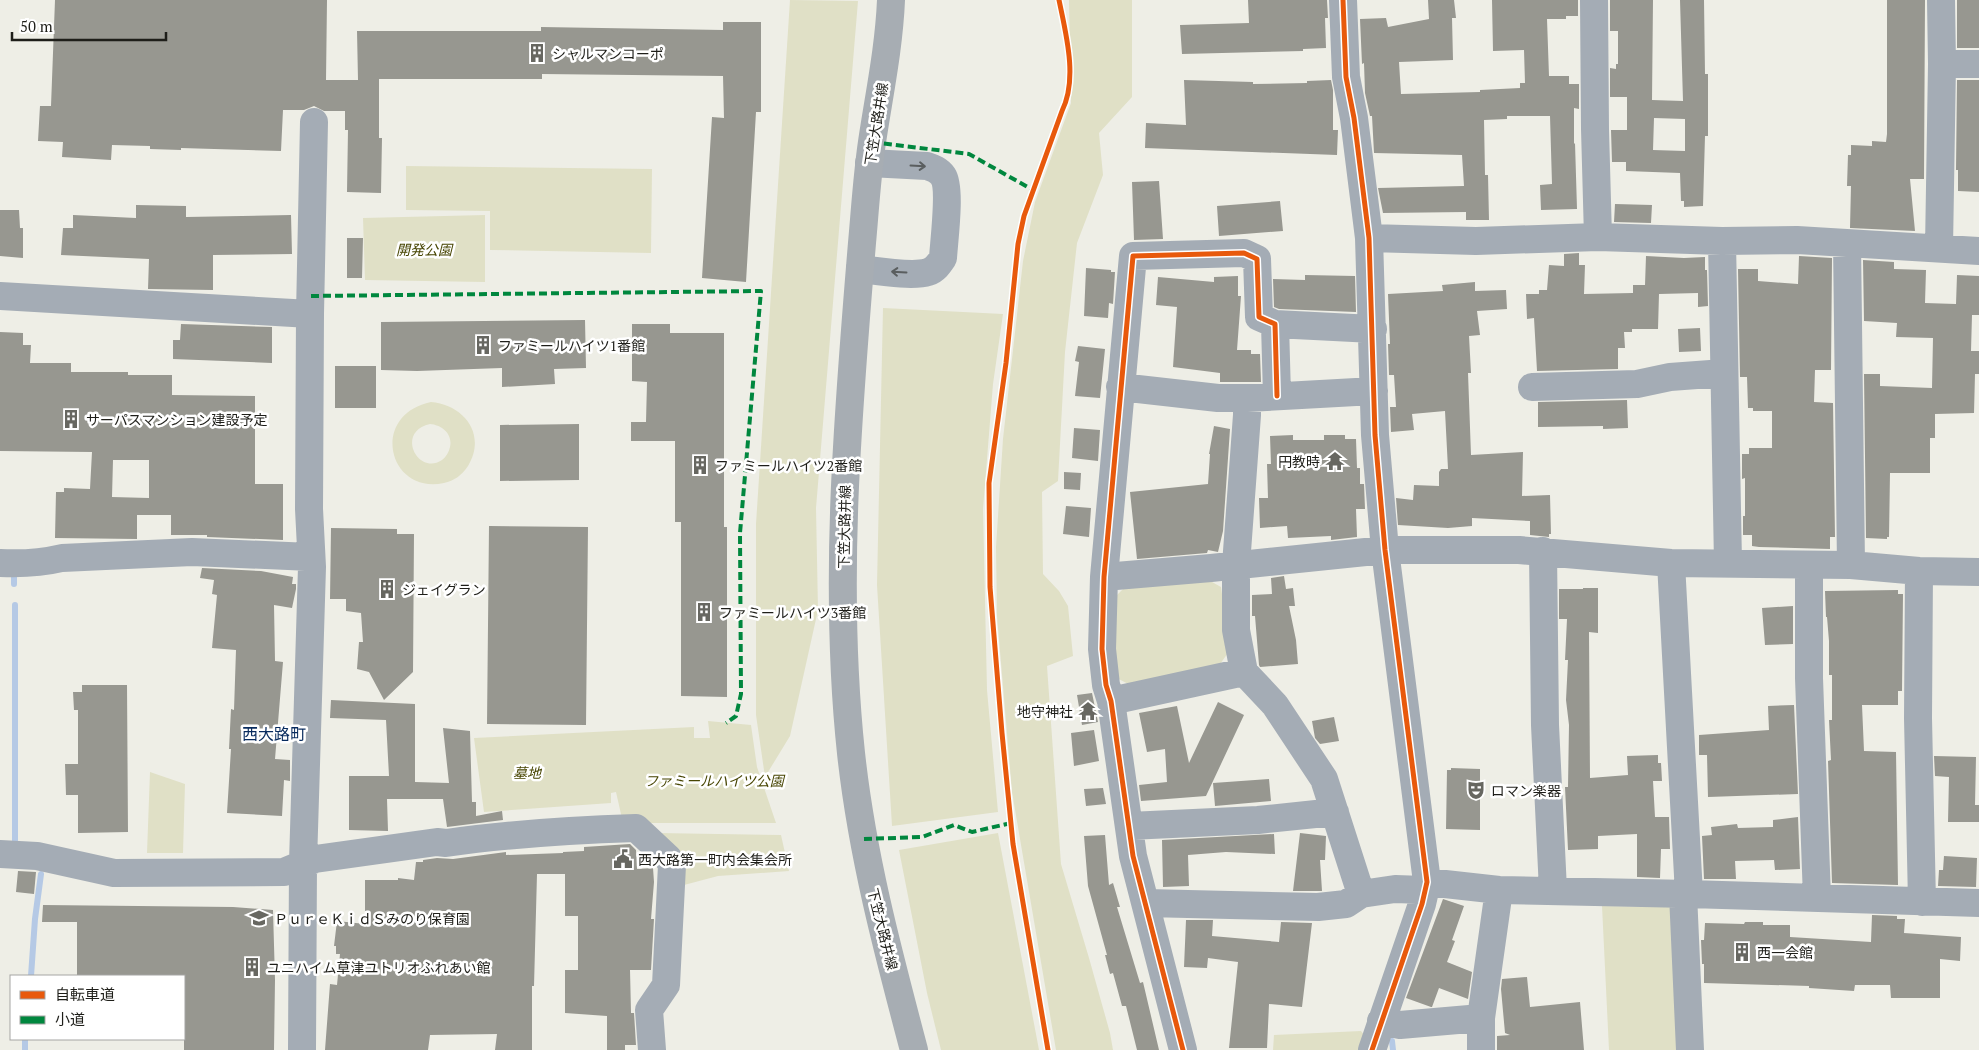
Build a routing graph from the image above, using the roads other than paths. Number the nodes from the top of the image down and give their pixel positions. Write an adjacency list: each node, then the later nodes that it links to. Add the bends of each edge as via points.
1 (891, 0): 8 (main road, 下笠大路井線)
2 (1343, 0): 10 (street, via 1346,77)
3 (1594, 0): 9 (street)
4 (1941, 0): 5 (street)
5 (1942, 64): 6 (street); 13 (street)
6 (1979, 64)
7 (314, 122): 17 (street)
8 (869, 163): 15 (main road, 下笠大路井線); 15 (street, one-way to 15, via 927,166 935,168 943,176 947,188 943,258 929,272)
9 (1598, 237): 10 (street, via 1476,241); 11 (street)
10 (1369, 238): 19 (street)
11 (1722, 241): 12 (street); 20 (street)
12 (1847, 243): 13 (street); 33 (street)
13 (1939, 248): 14 (street)
14 (1979, 251)
15 (860, 269): 57 (main road, 下笠大路井線, via 843,500 842,606 847,701 860,819 872,882)
16 (0, 296): 17 (street)
17 (310, 314): 28 (street)
18 (1275, 324): 19 (street); 21 (street, via 1259,317 1257,258 1244,253 1132,256); 24 (street)
19 (1373, 329): 23 (street)
20 (1724, 373): 22 (street, via 1670,377 1637,384); 31 (street)
21 (1120, 387): 25 (street, via 1218,398); 37 (street)
22 (1532, 387)
23 (1374, 391): 24 (street); 26 (street)
24 (1277, 396): 25 (street)
25 (1247, 398): 32 (street)
26 (1385, 550): 27 (street); 32 (street); 44 (street)
27 (1543, 551): 30 (street); 46 (street, via 1545,725)
28 (311, 557): 29 (street, via 192,552); 43 (street)
29 (0, 563)
30 (1672, 563): 31 (street); 48 (street)
31 (1728, 563): 34 (street)
32 (1236, 565): 37 (street); 38 (street, via 1236,630)
33 (1851, 565): 34 (street); 35 (street)
34 (1809, 566): 49 (street)
35 (1919, 571): 36 (street); 50 (street)
36 (1979, 572)
37 (1104, 577): 39 (street)
38 (1244, 672): 39 (street); 40 (street, via 1274,705 1324,779)
39 (1104, 691): 41 (street)
40 (1334, 812): 41 (street, via 1258,820); 47 (street)
41 (1129, 826): 52 (street)
42 (0, 854): 43 (street, via 38,856 114,873 284,872)
43 (303, 863): 55 (street); 56 (street, via 506,835 636,828 672,865 666,984 649,1010)
44 (1426, 886): 45 (street); 47 (street); 54 (street)
45 (1499, 890): 46 (street); 53 (street)
46 (1553, 890): 48 (street)
47 (1360, 894): 52 (street, via 1346,904 1318,907)
48 (1686, 894): 49 (street); 61 (street)
49 (1817, 898): 50 (street)
50 (1922, 902): 51 (street)
51 (1979, 903)
52 (1146, 904): 58 (street)
53 (1481, 1018): 54 (street, via 1400,1025); 60 (street)
54 (1381, 1021): 59 (street)
55 (302, 1050)
56 (652, 1050)
57 (914, 1050)
58 (1183, 1050)
59 (1372, 1050)
60 (1481, 1050)
61 (1690, 1050)

